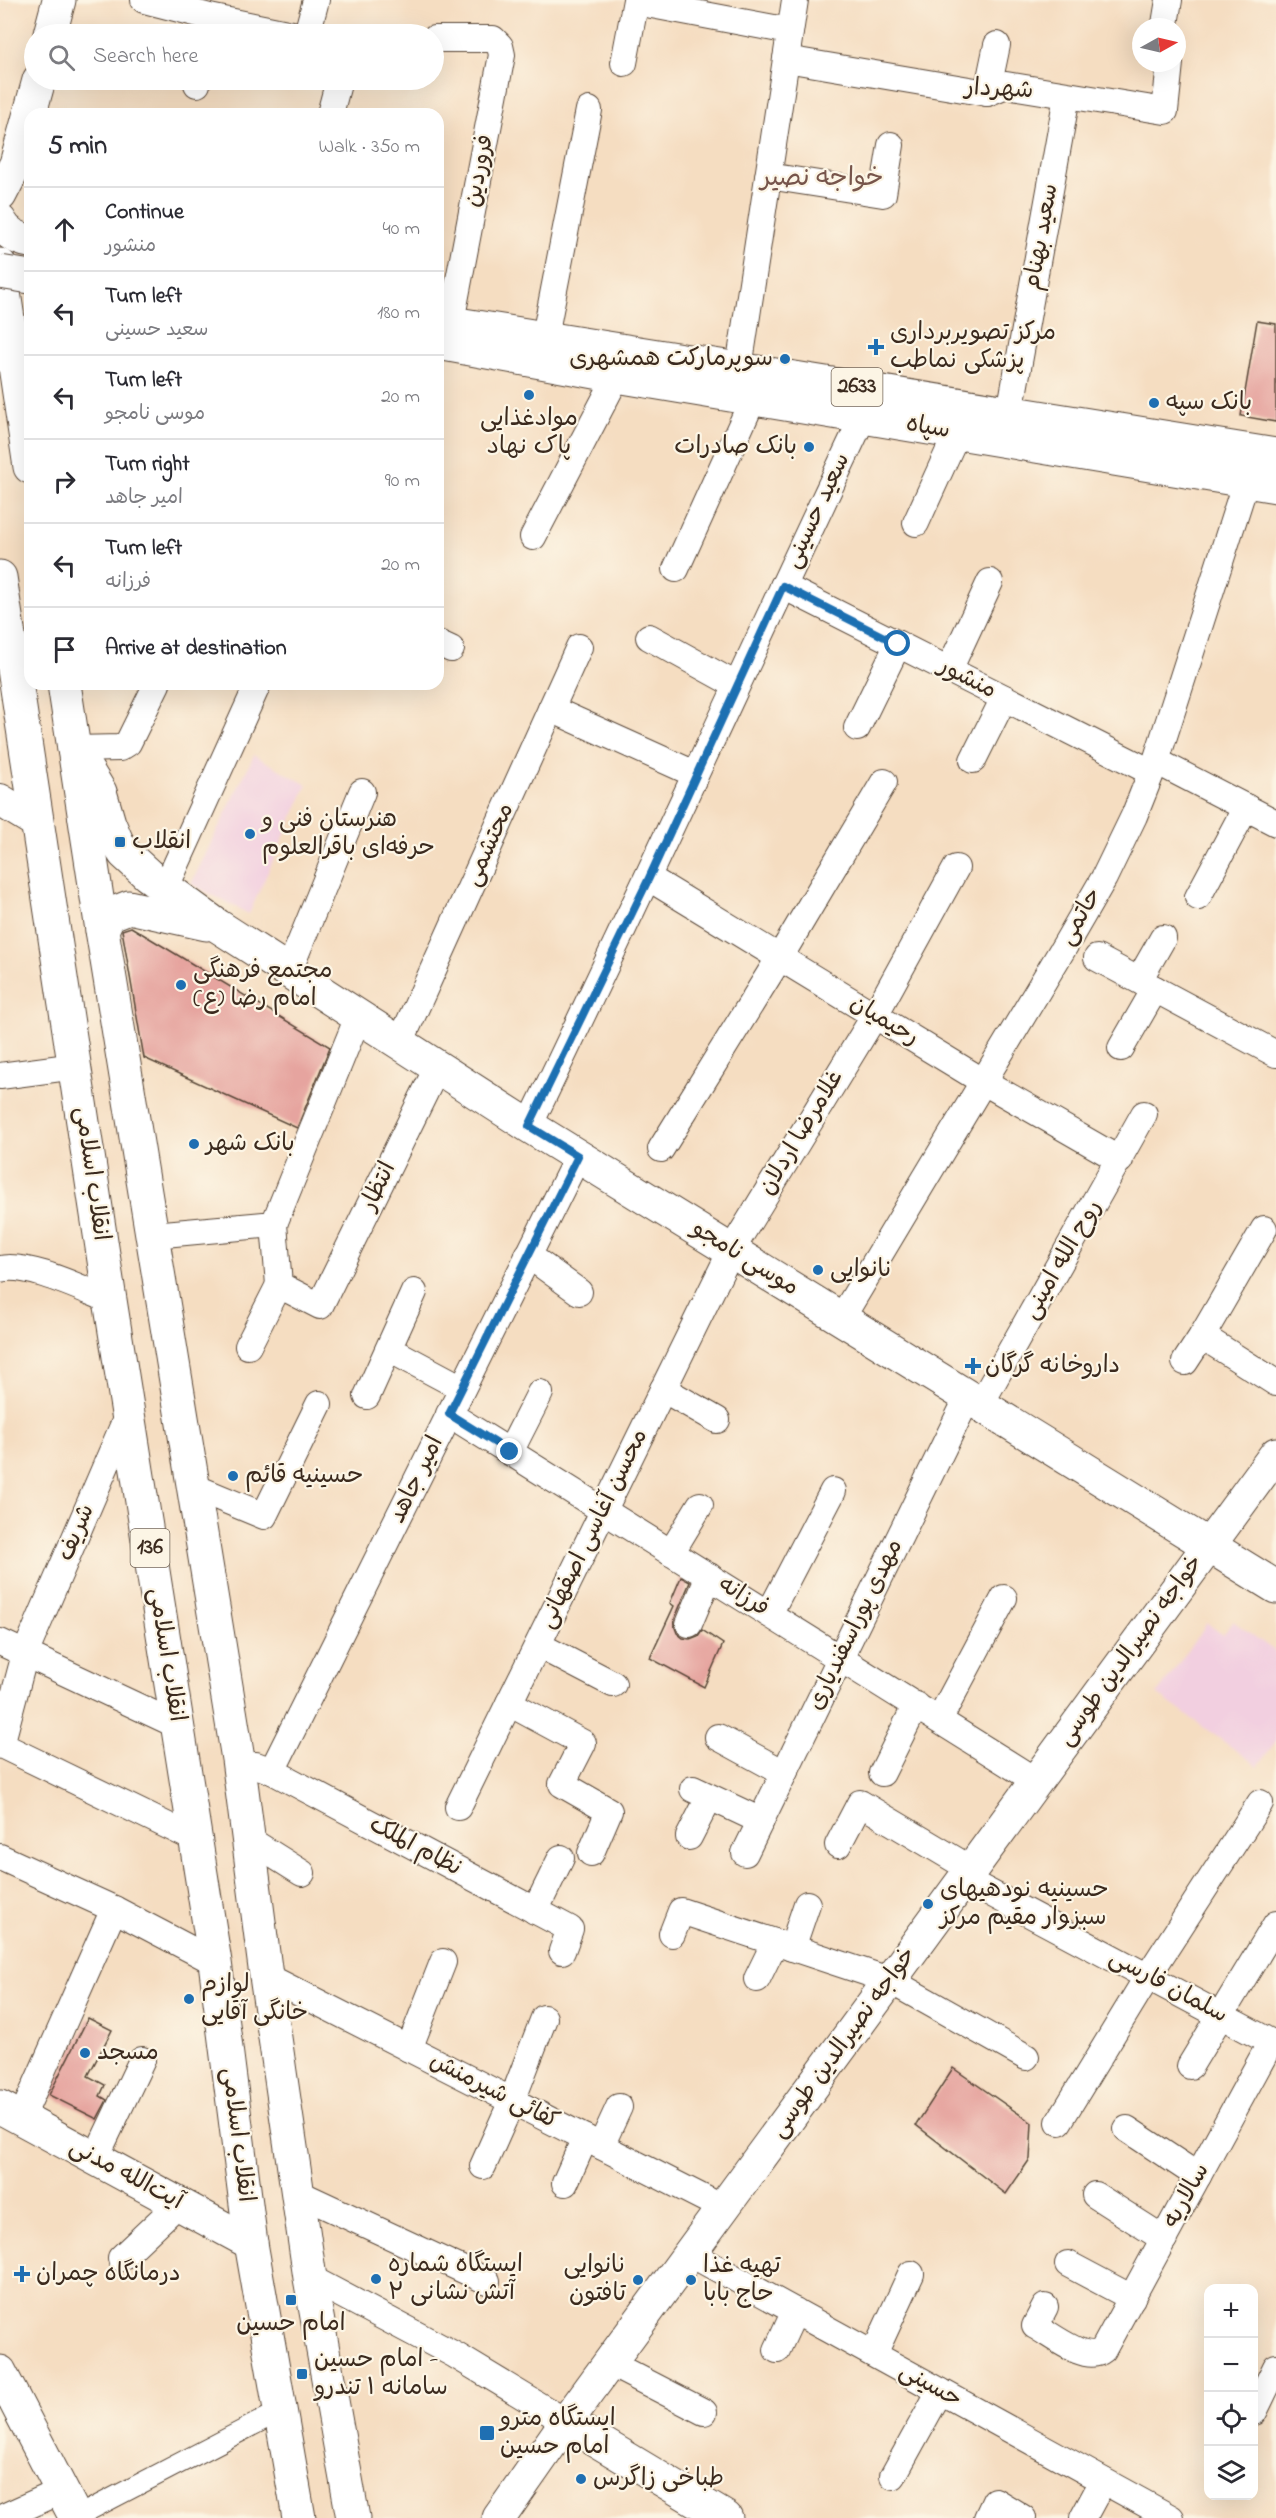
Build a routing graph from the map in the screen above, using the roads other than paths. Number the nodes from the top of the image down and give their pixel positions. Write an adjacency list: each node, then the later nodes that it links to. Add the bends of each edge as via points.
1 (59, 0): 6 (main road)
2 (144, 0): 7 (street)
3 (316, 0): 8 (street)
4 (795, 0): 9 (street)
5 (636, 1): 9 (street); 13 (street)
6 (53, 24)
7 (207, 24)
8 (310, 24)
9 (790, 31): 12 (street)
10 (444, 39): 34 (street, فروردین, via 493,39 502,55)
11 (997, 45): 17 (street)
12 (786, 59): 17 (street, شهردار); 24 (street)
13 (624, 63)
14 (1169, 72): 18 (street, شهردار, via 1165,111)
15 (36, 90): 19 (main road)
16 (336, 90): 20 (street)
17 (987, 93): 18 (street, شهردار, via 1006,85)
18 (1067, 96): 43 (street, سعید بهنام)
19 (31, 108)
20 (332, 108)
21 (589, 110): 38 (street)
22 (24, 135): 25 (main road, via 16,164)
23 (891, 145): 24 (street, via 883,194)
24 (768, 176): 40 (street)
25 (0, 195)
26 (0, 221): 27 (main road, via 4,228)
27 (24, 240)
28 (0, 255): 29 (main road)
29 (24, 259)
30 (0, 265): 36 (main road)
31 (0, 272): 32 (main road, bridge)
32 (24, 276)
33 (24, 299): 36 (main road, via 12,306)
34 (444, 306)
35 (444, 310): 38 (main road, 2633)
36 (9, 333): 45 (main road)
37 (444, 343): 38 (main road, سپاه / 2633)
38 (543, 349): 39 (main road, 2633, via 465,364); 40 (main road, سپاه / 2633); 41 (main road, سپاه / 2633)
39 (444, 361)
40 (739, 368): 43 (main road, سپاه / 2633)
41 (617, 376): 42 (main road, سپاه / 2633); 50 (street)
42 (753, 399): 44 (main road, سپاه / 2633); 51 (street)
43 (1010, 412): 47 (main road, سپاه / 2633)
44 (863, 417): 46 (main road, سپاه / 2633); 54 (street, سعید حسینی)
45 (24, 429)
46 (957, 433): 48 (main road, سپاه / 2633); 49 (street)
47 (1276, 455)
48 (1261, 483): 68 (street, حاتمی)
49 (916, 523)
50 (533, 537)
51 (676, 569)
52 (0, 578): 74 (main road, انقلاب اسلامی / 136)
53 (990, 582): 58 (street)
54 (783, 586): 56 (street, منشور); 59 (street, سعید حسینی)
55 (649, 637): 59 (street)
56 (898, 644): 58 (street, منشور); 65 (street)
57 (579, 647): 64 (street, محتشمی)
58 (949, 670): 63 (street, منشور)
59 (736, 685): 69 (street, سعید حسینی)
60 (65, 690): 66 (main road, انقلاب اسلامی / 136)
61 (154, 690): 66 (street, via 128,743 120,748)
62 (255, 690): 78 (street)
63 (1004, 698): 67 (street); 68 (street, منشور)
64 (551, 709): 69 (street); 89 (street, محتشمی)
65 (857, 728)
66 (74, 749): 78 (main road, موسی نامجو, via 100,792 117,842 133,862); 81 (main road, انقلاب اسلامی / 136)
67 (973, 760)
68 (1153, 766): 73 (street, منشور); 95 (street, حاتمی, via 1104,878)
69 (695, 774): 77 (street, سعید حسینی)
70 (884, 782): 83 (street)
71 (362, 792): 85 (street)
72 (0, 800): 74 (street)
73 (1246, 807): 75 (street, منشور); 79 (street)
74 (36, 822): 92 (main road, انقلاب اسلامی / 136)
75 (1276, 823)
76 (956, 868): 87 (street, غلامرضا اردلان)
77 (649, 878): 83 (street, رحیمیان); 97 (street, سعید حسینی)
78 (166, 887): 80 (main road, موسی نامجو)
79 (1198, 897)
80 (218, 926): 81 (main road, موسی نامجو, via 129,907 109,915); 85 (main road, موسی نامجو)
81 (102, 930): 103 (main road, انقلاب اسلامی / 136)
82 (1163, 938): 86 (street)
83 (780, 957): 87 (street, رحیمیان); 98 (street)
84 (1097, 958): 86 (street)
85 (288, 973): 88 (main road, موسی نامجو)
86 (1147, 985): 90 (street); 91 (street)
87 (874, 1015): 95 (street, رحیمیان); 104 (street, غلامرضا اردلان)
88 (358, 1017): 89 (main road, موسی نامجو); 101 (street)
89 (400, 1043): 93 (main road, موسی نامجو)
90 (1121, 1048)
91 (1276, 1054)
92 (76, 1066): 94 (street); 110 (main road, انقلاب اسلامی / 136)
93 (437, 1068): 97 (main road, موسی نامجو); 107 (street, انتظار, via 320,1306)
94 (0, 1076)
95 (984, 1082): 100 (street, رحیمیان); 111 (street, حاتمی)
96 (1144, 1114): 100 (street, روح الله امینی)
97 (529, 1126): 99 (main road, موسی نامجو)
98 (661, 1149)
99 (578, 1156): 104 (main road, موسی نامجو); 105 (street, امیر جاهد)
100 (1120, 1160): 121 (street, روح الله امینی)
101 (274, 1224): 103 (street); 107 (street)
102 (1264, 1229): 112 (street)
103 (153, 1235): 128 (main road, انقلاب اسلامی / 136)
104 (731, 1251): 111 (main road, موسی نامجو); 118 (street, محسن آغاسی اصفهانی)
105 (528, 1255): 109 (street); 117 (street, امیر جاهد)
106 (0, 1269): 110 (street, via 28,1269)
107 (279, 1284): 113 (street)
108 (414, 1292): 114 (street)
109 (579, 1292)
110 (110, 1300): 123 (main road, انقلاب اسلامی / 136)
111 (841, 1319): 121 (main road, موسی نامجو)
112 (1202, 1336): 115 (street); 116 (street)
113 (248, 1346)
114 (389, 1349): 117 (street); 120 (street)
115 (1185, 1362)
116 (1276, 1383)
117 (462, 1388): 124 (street, امیر جاهد)
118 (663, 1389): 125 (street); 131 (street, محسن آغاسی اصفهانی)
119 (540, 1393): 126 (street)
120 (367, 1396)
121 (974, 1401): 132 (main road, موسی نامجو); 142 (street, مهدی پوراسفندیاری)
122 (319, 1404): 128 (street, via 264,1516)
123 (129, 1412): 141 (street, شریف); 147 (main road, انقلاب اسلامی / 136)
124 (449, 1414): 126 (street, فرزانه); 151 (street, امیر جاهد)
125 (717, 1420)
126 (510, 1452): 131 (street, فرزانه)
127 (1276, 1454): 132 (main road, خواجه نصیرالدین طوسی)
128 (194, 1487): 150 (main road, انقلاب اسلامی / 136)
129 (833, 1491): 137 (street)
130 (700, 1505): 133 (street)
131 (603, 1511): 133 (street, فرزانه); 140 (street, محسن آغاسی اصفهانی)
132 (1209, 1546): 135 (main road, موسی نامجو); 154 (main road, خواجه نصیرالدین طوسی)
133 (671, 1553): 134 (street, فرزانه)
134 (709, 1576): 137 (street, فرزانه); 138 (street)
135 (1276, 1587)
136 (1004, 1598): 146 (street)
137 (769, 1614): 142 (street, فرزانه)
138 (689, 1624)
139 (0, 1642): 141 (street)
140 (538, 1645): 143 (street); 144 (street, محسن آغاسی اصفهانی)
141 (25, 1654): 147 (street); 149 (street, شریف)
142 (840, 1658): 145 (street, فرزانه); 152 (street, مهدی پوراسفندیاری)
143 (613, 1684)
144 (509, 1703): 156 (street, محسن آغاسی اصفهانی); 162 (street, via 583,1743 562,1784 609,1810)
145 (916, 1705): 146 (street, فرزانه); 153 (street)
146 (939, 1720): 154 (street, فرزانه)
147 (177, 1725): 159 (main road, انقلاب اسلامی / 136)
148 (718, 1737): 152 (street)
149 (1, 1745): 159 (street)
150 (238, 1759): 151 (street, نظام الملک); 160 (main road, انقلاب اسلامی / 136)
151 (272, 1771): 170 (street, نظام الملک)
152 (784, 1773): 157 (street, مهدی پوراسفندیاری)
153 (882, 1773)
154 (1036, 1781): 166 (main road, خواجه نصیرالدین طوسی)
155 (1260, 1803): 178 (street)
156 (458, 1807)
157 (761, 1821): 158 (street, via 701,1794); 163 (street, مهدی پوراسفندیاری)
158 (689, 1837)
159 (195, 1839): 175 (main road, انقلاب اسلامی / 136)
160 (248, 1839): 167 (street); 177 (main road, انقلاب اسلامی / 136)
161 (838, 1845): 166 (street, سلمان فارسی, via 860,1803)
162 (591, 1853)
163 (745, 1853)
164 (0, 1857): 169 (street)
165 (561, 1858): 170 (street)
166 (961, 1870): 178 (street, سلمان فارسی); 180 (main road, خواجه نصیرالدین طوسی)
167 (302, 1873)
168 (807, 1904): 173 (street)
169 (114, 1909): 175 (street); 190 (street)
170 (535, 1911): 174 (street, نظام الملک, via 570,1929)
171 (1276, 1924): 181 (street)
172 (672, 1934): 173 (street, via 681,1911)
173 (784, 1945): 179 (street); 180 (street)
174 (562, 1951)
175 (215, 1962): 203 (main road, انقلاب اسلامی / 136)
176 (443, 1962): 184 (street)
177 (266, 1976): 184 (street, کفائی شیرمنش); 198 (main road, انقلاب اسلامی / 136)
178 (1148, 1976): 181 (street, سلمان فارسی); 191 (street)
179 (757, 1979)
180 (889, 1980): 185 (street); 201 (main road, خواجه نصیرالدین طوسی)
181 (1221, 2015): 183 (street, سلمان فارسی); 187 (street)
182 (544, 2018): 188 (street)
183 (1274, 2044): 196 (street, سالاریه)
184 (409, 2049): 188 (street, کفائی شیرمنش)
185 (1026, 2056)
186 (142, 2060): 194 (street)
187 (1190, 2066)
188 (512, 2102): 193 (street, کفائی شیرمنش); 195 (street)
189 (619, 2107): 193 (street)
190 (10, 2113): 194 (main road, آیت‌الله مدنی)
191 (1059, 2122)
192 (1127, 2129): 196 (street)
193 (593, 2142): 197 (street); 201 (street, کفائی شیرمنش)
194 (95, 2159): 200 (main road, آیت‌الله مدنی)
195 (483, 2166)
196 (1198, 2176): 202 (street, سالاریه)
197 (565, 2183)
198 (298, 2193): 208 (main road, انقلاب اسلامی / 136); 209 (street)
199 (1095, 2194): 202 (street)
200 (178, 2204): 203 (main road, آیت‌الله مدنی); 205 (street)
201 (723, 2208): 204 (main road, خواجه نصیرالدین طوسی)
202 (1164, 2239): 210 (street, سالاریه)
203 (251, 2243): 220 (main road, انقلاب اسلامی / 136)
204 (689, 2253): 211 (street, حسینی); 215 (main road, خواجه نصیرالدین طوسی)
205 (121, 2258)
206 (1068, 2264): 210 (street)
207 (910, 2274): 214 (street)
208 (310, 2278): 222 (street, via 455,2355); 229 (main road, انقلاب اسلامی / 136)
209 (487, 2281)
210 (1132, 2298): 212 (street, سالاریه, via 1103,2350 1091,2355 1082,2353)
211 (795, 2311): 213 (street); 214 (street, حسینی)
212 (1040, 2316)
213 (777, 2350)
214 (874, 2354): 218 (street, حسینی)
215 (609, 2363): 221 (street); 222 (main road, خواجه نصیرالدین طوسی)
216 (1276, 2367): 219 (street)
217 (0, 2372): 225 (main road)
218 (940, 2391): 223 (street); 224 (street, حسینی)
219 (1258, 2404)
220 (280, 2411): 225 (street); 228 (main road, انقلاب اسلامی / 136)
221 (704, 2412)
222 (566, 2422): 226 (main road); 230 (main road, خواجه نصیرالدین طوسی)
223 (893, 2476)
224 (1103, 2481): 233 (street); 234 (street, حسینی)
225 (72, 2508): 227 (street)
226 (711, 2514)
227 (1, 2518)
228 (299, 2518)
229 (353, 2518)
230 (499, 2518)
231 (987, 2518): 232 (street, via 995,2501)
232 (1023, 2518)
233 (1083, 2518)
234 (1172, 2518)

